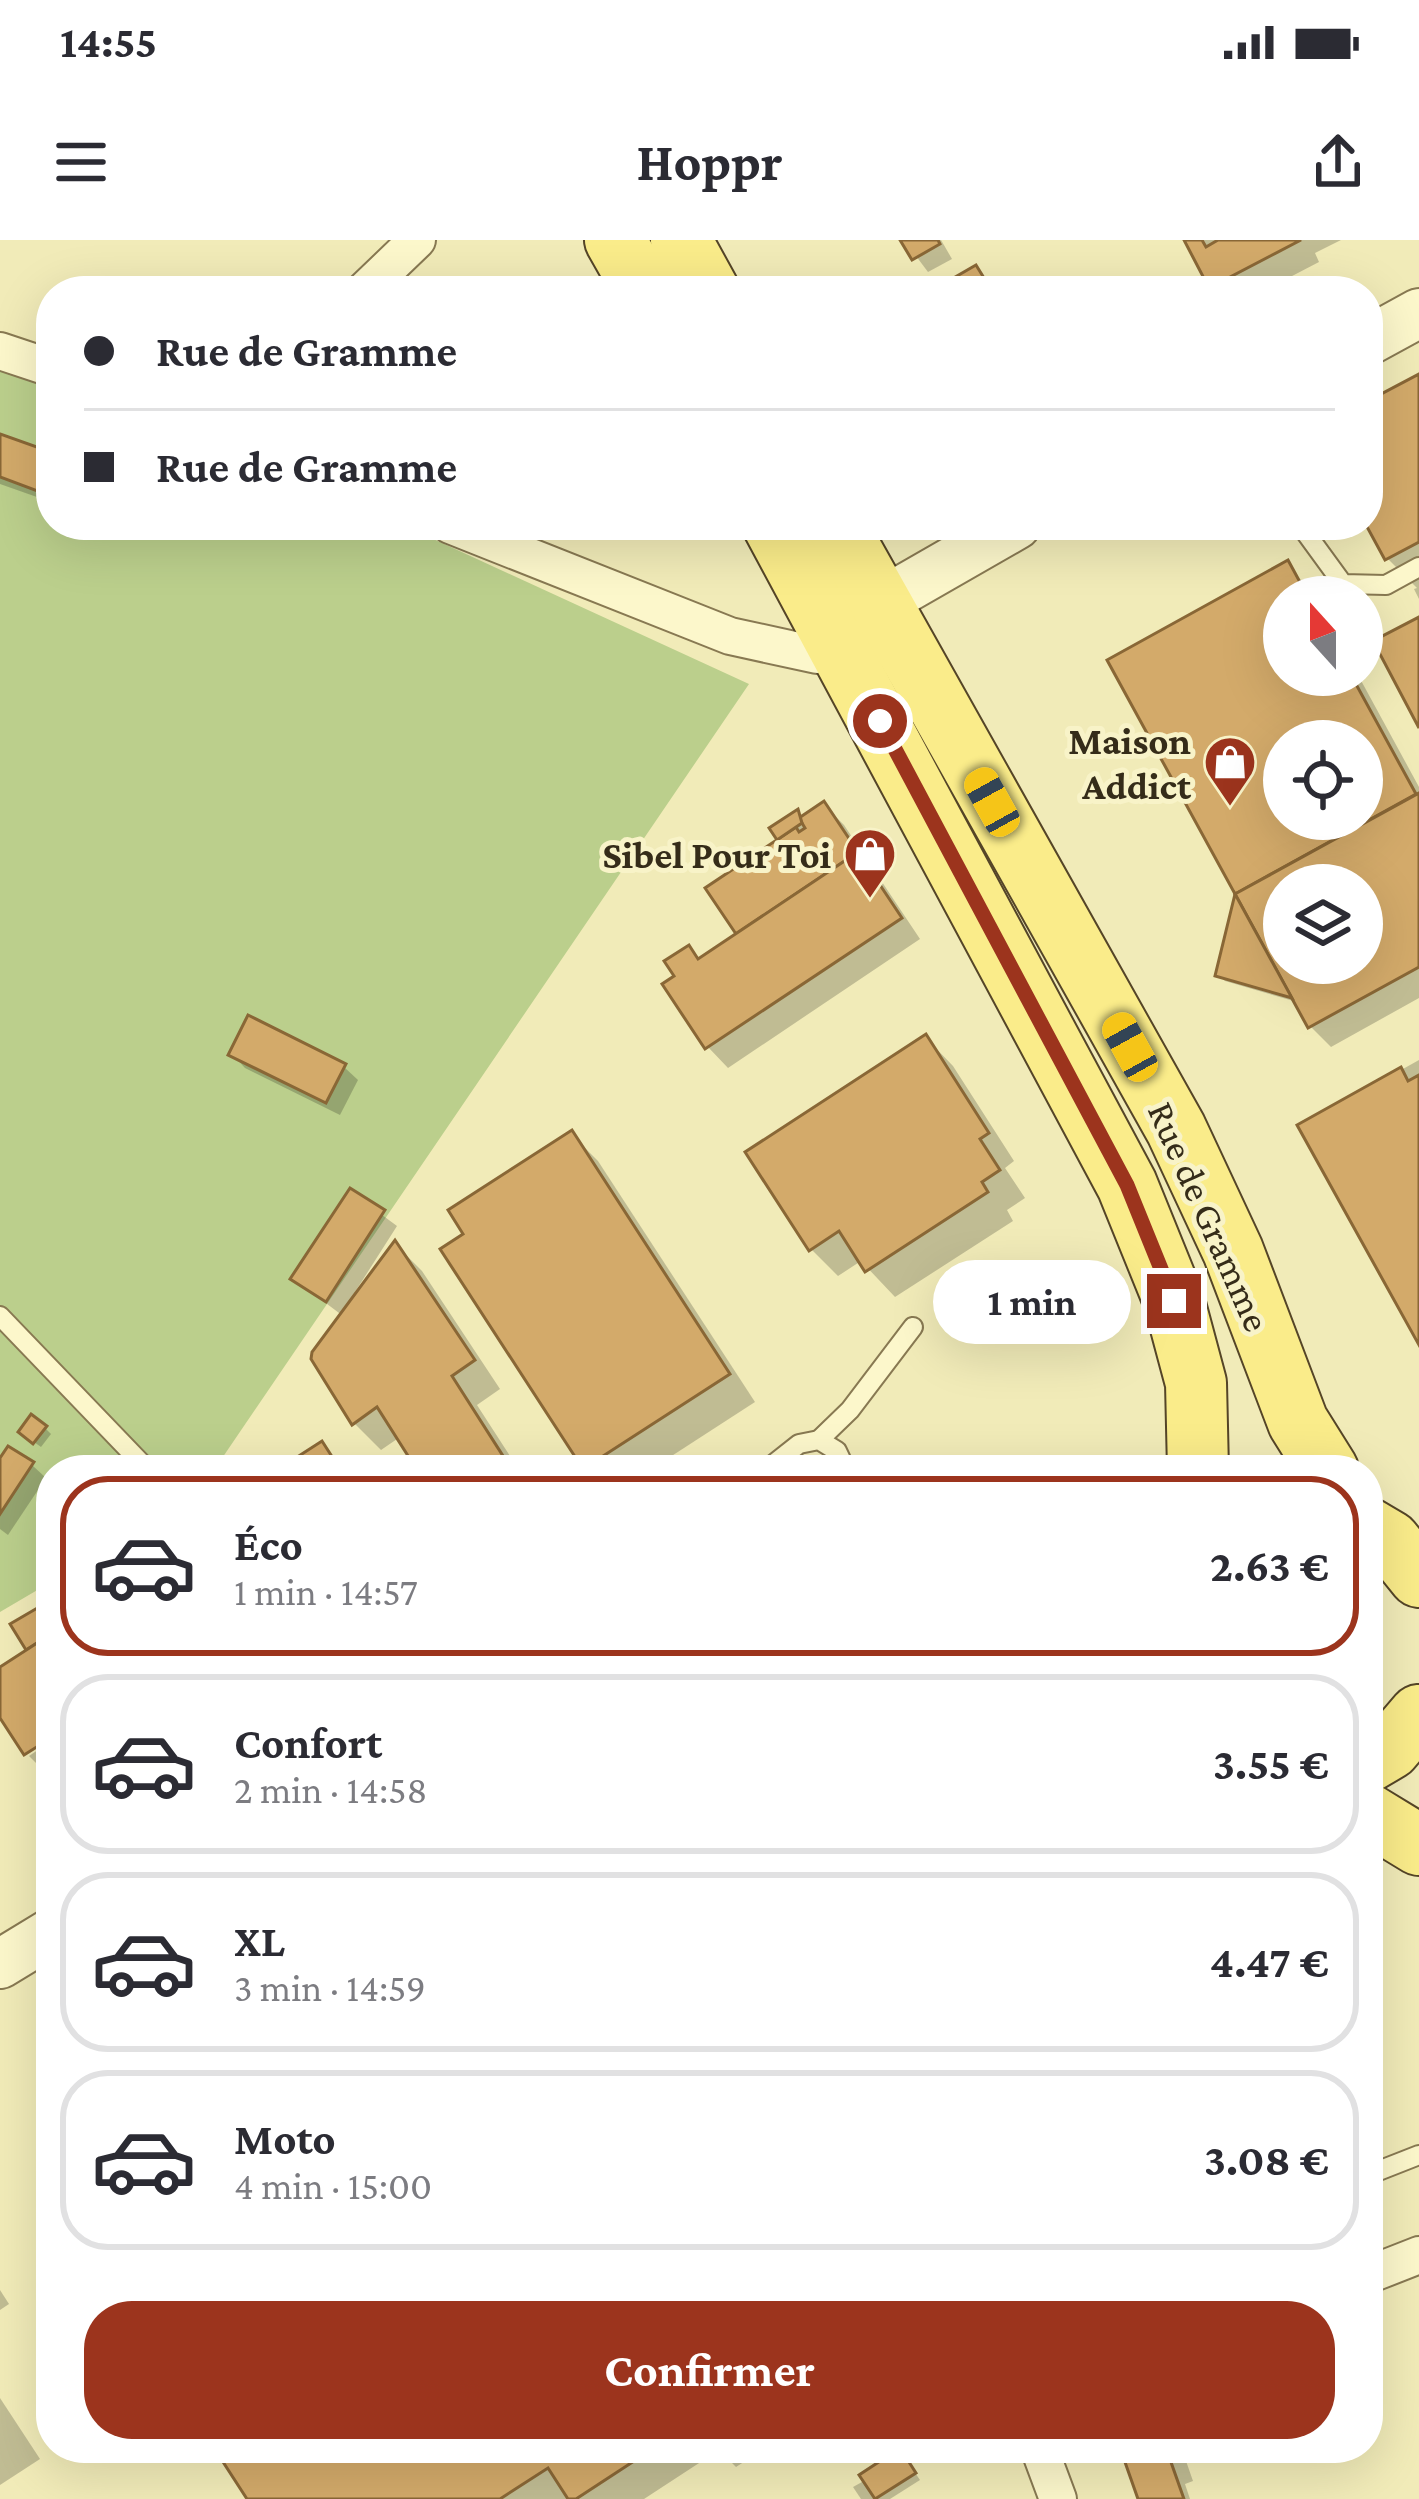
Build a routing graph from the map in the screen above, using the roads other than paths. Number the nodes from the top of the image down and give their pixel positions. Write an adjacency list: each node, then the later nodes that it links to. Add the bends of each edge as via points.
1 (417, 240): 4 (street)
2 (616, 240): 5 (main road)
3 (681, 240): 6 (main road)
4 (380, 276)
5 (636, 276)
6 (701, 276)
7 (1419, 313): 8 (street)
8 (1383, 333)
9 (0, 352): 10 (street)
10 (36, 363)
11 (488, 540): 18 (street, via 730,636 817,655)
12 (781, 540): 18 (main road, Rue de Gramme)
13 (845, 540): 17 (main road, Rue de Gramme)
14 (990, 540): 17 (street)
15 (1311, 540): 16 (lane, via 1343,584 1386,585)
16 (1419, 567)
17 (880, 603): 18 (main road); 19 (main road, Rue de Gramme)
18 (840, 646): 20 (main road, Rue de Gramme)
19 (1014, 842): 20 (main road); 28 (main road, Rue de Gramme, via 1176,1129)
20 (960, 871): 27 (main road, Rue de Gramme, via 1127,1185 1174,1301 1196,1383)
21 (0, 1316): 24 (lane)
22 (913, 1327): 23 (lane)
23 (819, 1440): 25 (lane); 26 (lane)
24 (134, 1455)
25 (785, 1455)
26 (840, 1455)
27 (1198, 1455)
28 (1319, 1455)
29 (1419, 1716): 30 (main road)
30 (1383, 1753)
31 (1383, 1823): 32 (main road)
32 (1419, 1845)
33 (36, 1942): 34 (street)
34 (0, 1964)
35 (1419, 2155): 36 (lane)
36 (1383, 2169)
37 (1419, 2255): 38 (street)
38 (1383, 2269)
39 (1045, 2463): 40 (street)
40 (1058, 2499)

